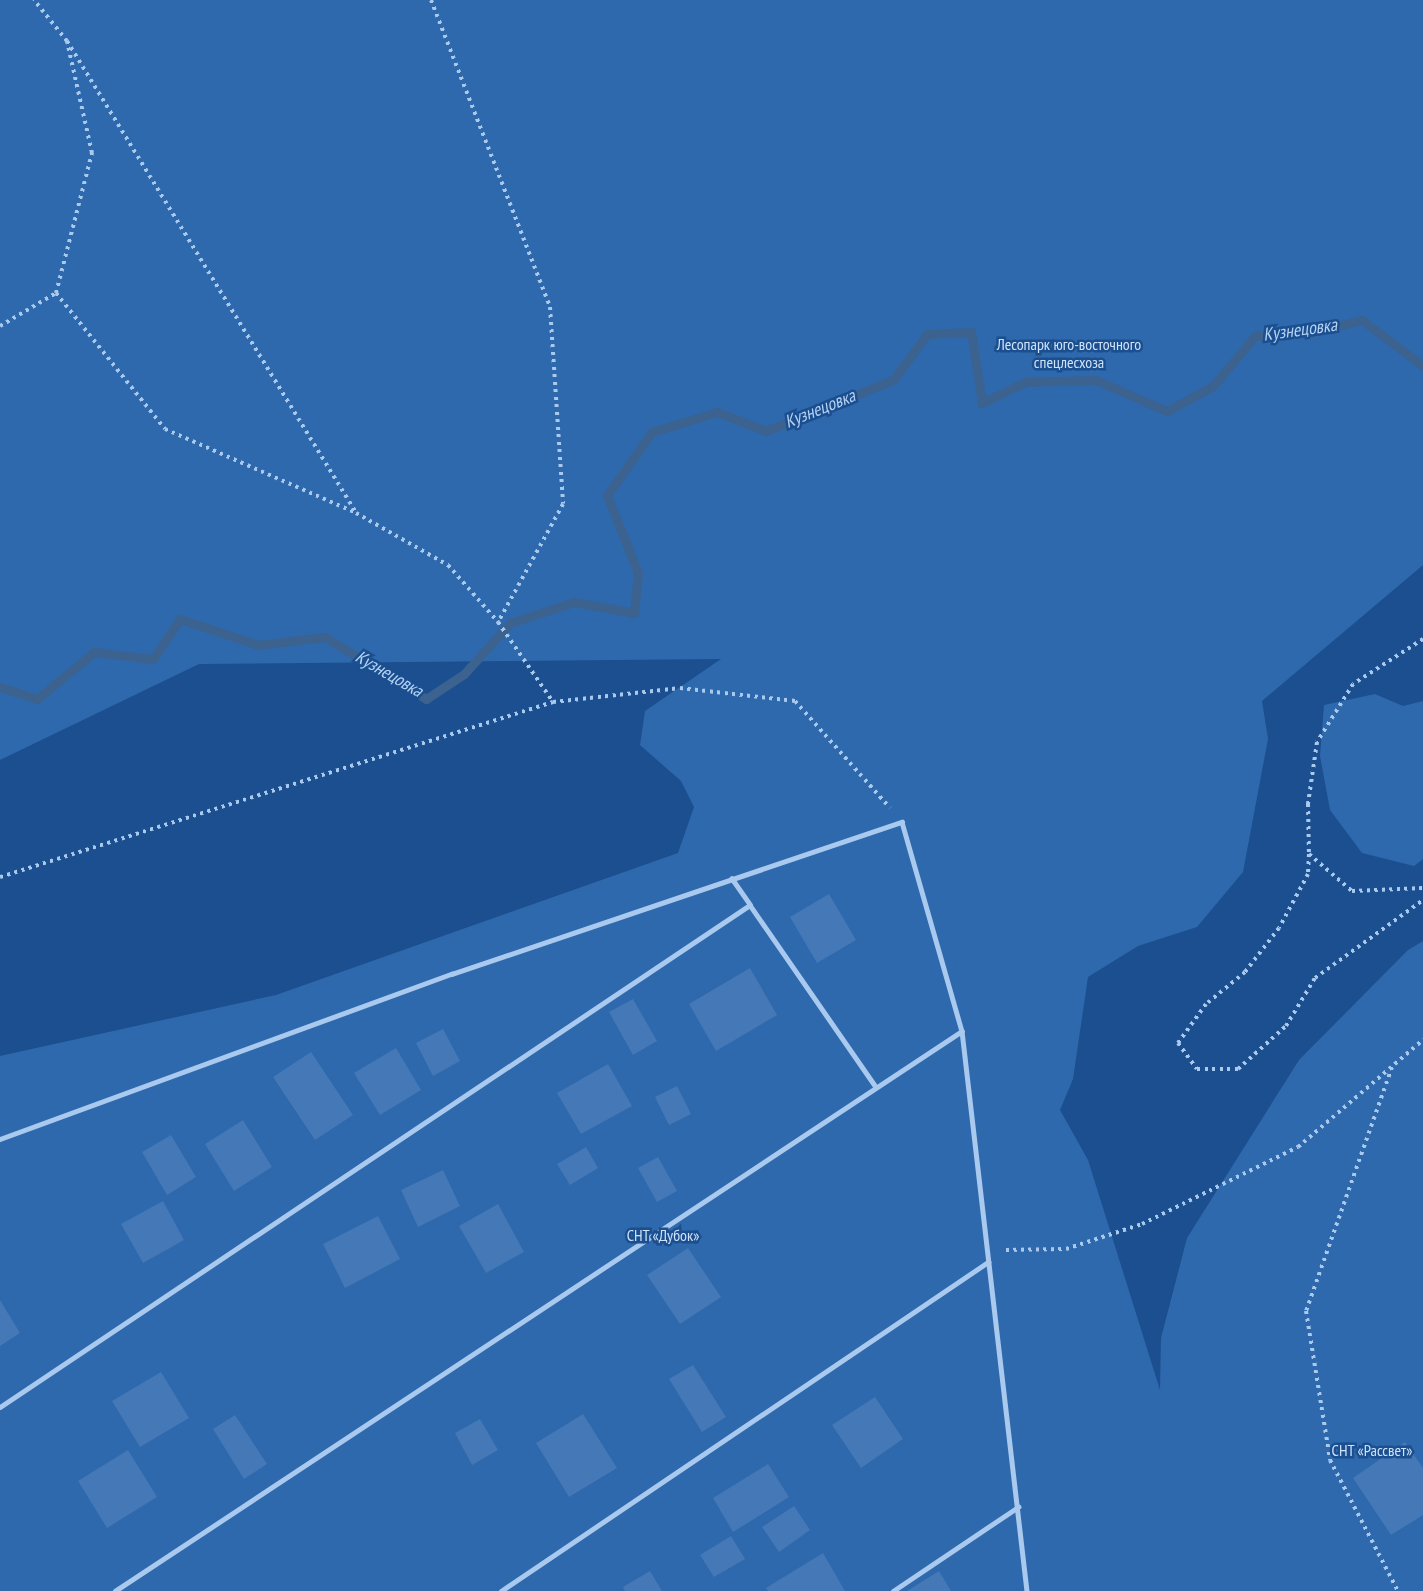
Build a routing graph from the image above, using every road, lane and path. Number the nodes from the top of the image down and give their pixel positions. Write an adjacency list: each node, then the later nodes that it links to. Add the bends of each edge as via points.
1 (34, 0): 3 (path)
2 (431, 0): 7 (path, via 550,307 563,504)
3 (67, 40): 4 (path, via 92,153); 6 (path)
4 (56, 293): 5 (path); 6 (path, via 165,429)
5 (0, 326)
6 (356, 513): 7 (path, via 448,565)
7 (498, 622): 9 (path)
8 (1423, 639): 11 (path, via 1353,684 1317,742 1308,804)
9 (553, 702): 10 (path, via 680,688 795,701); 12 (path)
10 (902, 822): 13 (lane); 17 (lane)
11 (1309, 854): 14 (path, via 1352,891); 15 (path, via 1308,874 1279,928 1245,972 1206,1004 1178,1043 1197,1069 1238,1069 1286,1026 1315,978)
12 (0, 877)
13 (732, 879): 16 (lane); 21 (lane, via 429,982)
14 (1423, 888)
15 (1423, 900)
16 (750, 904): 20 (lane); 24 (lane)
17 (962, 1031): 20 (lane); 22 (lane)
18 (1423, 1040): 19 (path)
19 (1392, 1067): 22 (path, via 1298,1147 1142,1224 1066,1249); 30 (path, via 1306,1311 1330,1460)
20 (876, 1087): 26 (lane)
21 (0, 1139)
22 (987, 1251): 23 (lane)
23 (988, 1262): 25 (lane); 27 (lane)
24 (0, 1407)
25 (1018, 1507): 28 (lane); 29 (lane)
26 (115, 1591)
27 (501, 1591)
28 (892, 1591)
29 (1027, 1591)
30 (1398, 1591)

